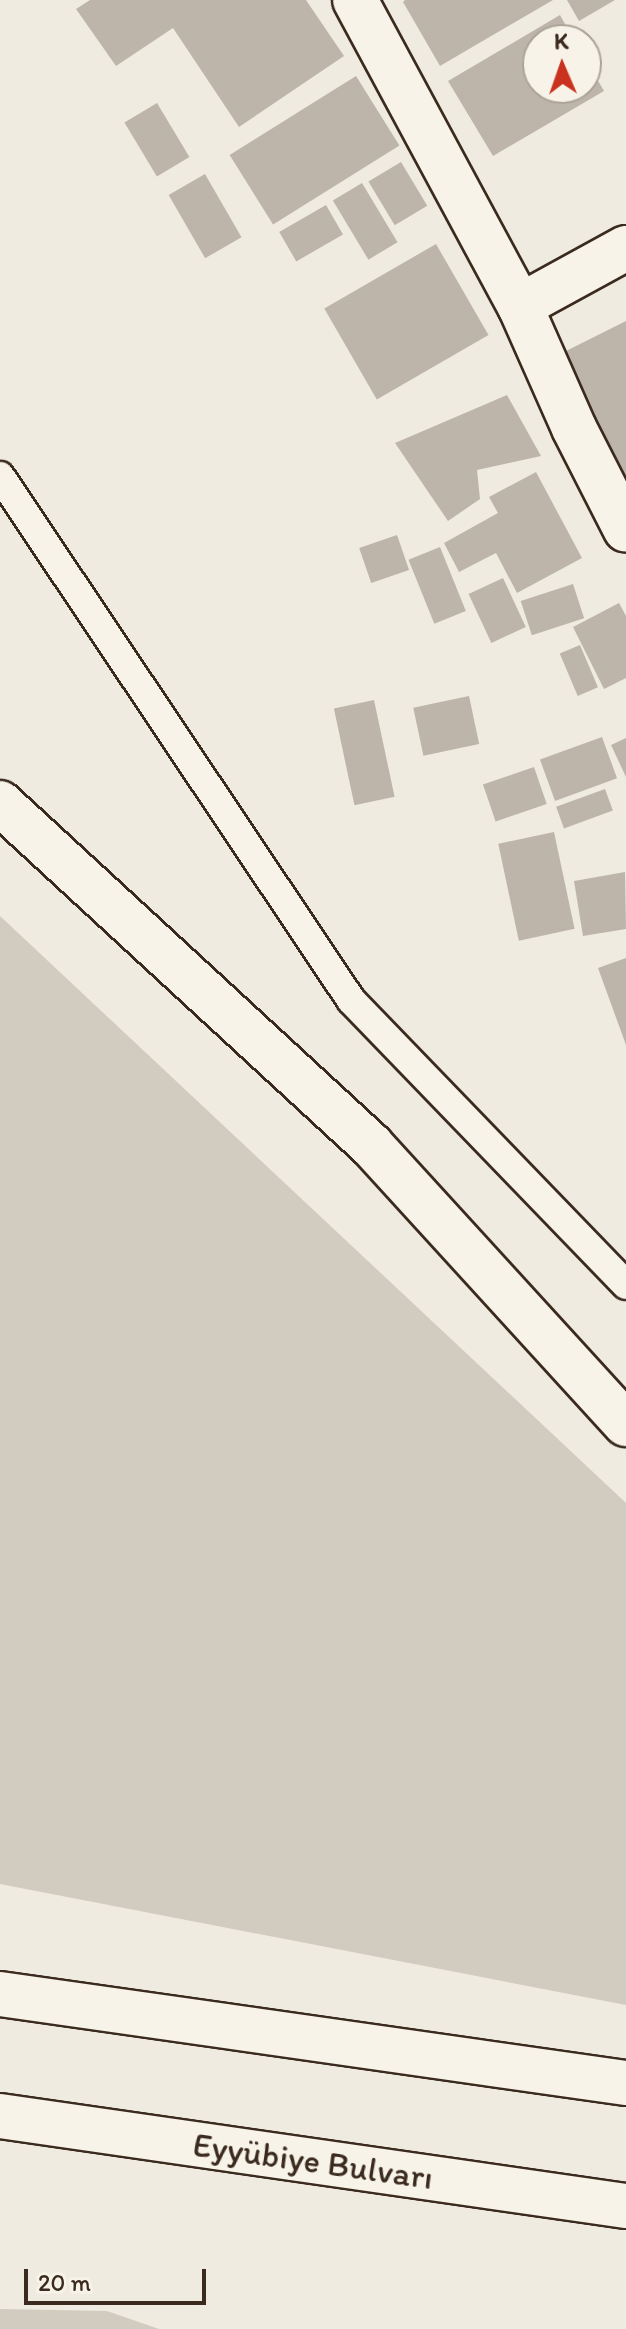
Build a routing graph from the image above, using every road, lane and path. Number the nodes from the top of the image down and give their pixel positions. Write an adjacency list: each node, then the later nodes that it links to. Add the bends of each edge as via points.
1 (355, 0): 3 (main road)
2 (626, 248): 3 (main road)
3 (520, 306): 5 (main road)
4 (0, 476): 7 (lane, via 351,1000)
5 (626, 530)
6 (0, 803): 8 (main road, via 371,1145)
7 (626, 1285)
8 (626, 1424)
9 (0, 1994): 10 (main road)
10 (626, 2083)
11 (0, 2116): 12 (main road, Eyyübiye Bulvarı)
12 (626, 2206)

